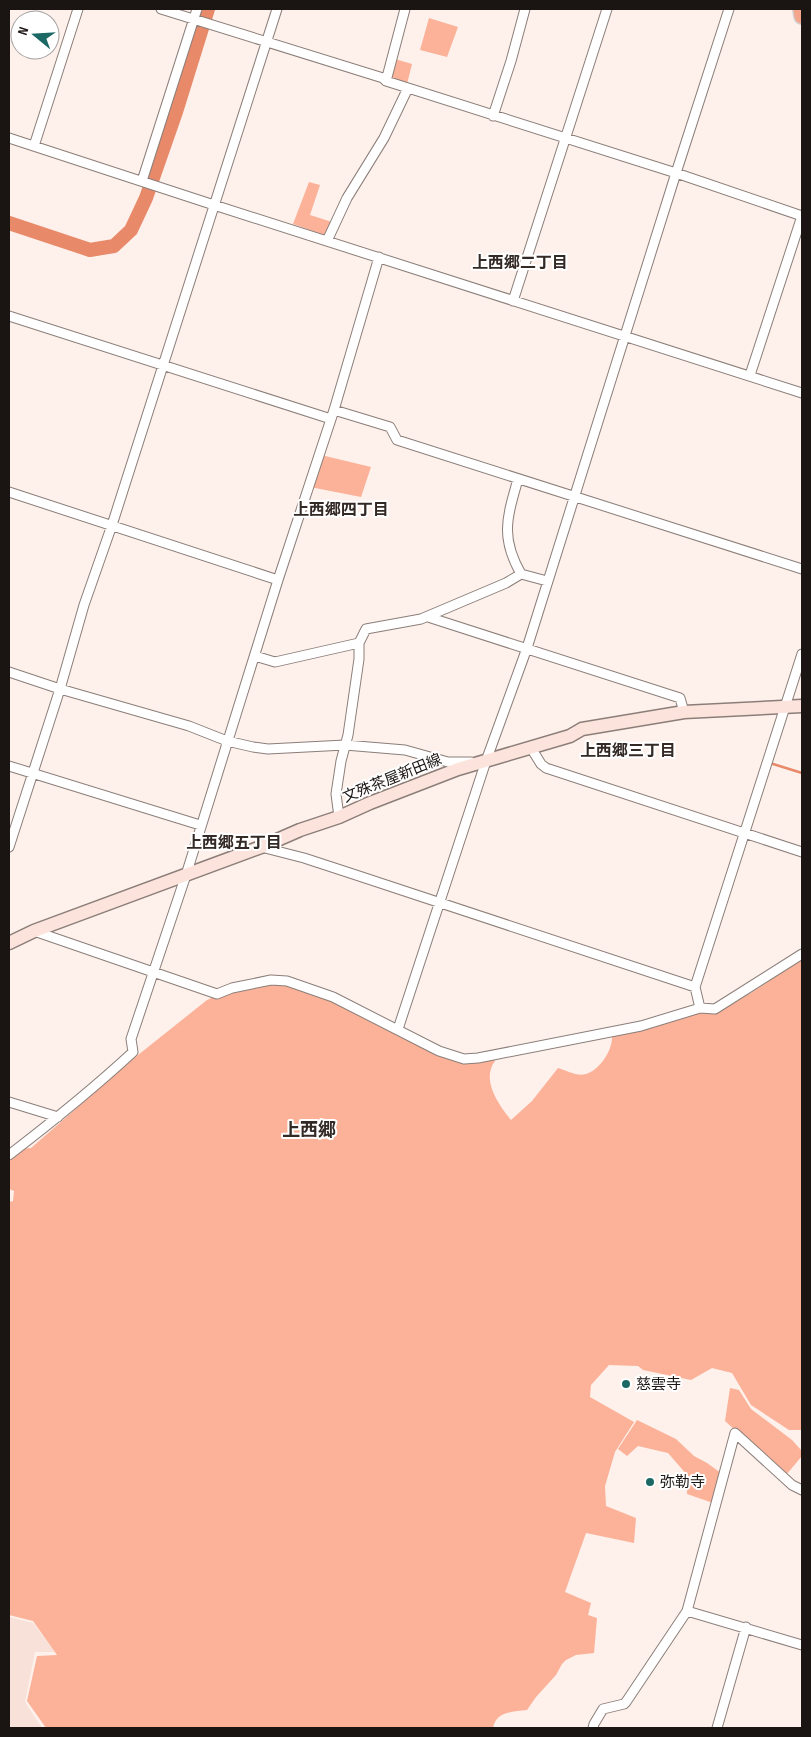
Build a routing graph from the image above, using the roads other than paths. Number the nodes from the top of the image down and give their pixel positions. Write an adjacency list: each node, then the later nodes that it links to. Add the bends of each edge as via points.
1 (78, 9): 18 (street)
2 (161, 9): 11 (street)
3 (197, 9): 11 (street)
4 (278, 9): 12 (street)
5 (405, 9): 13 (street)
6 (525, 9): 15 (street)
7 (607, 9): 17 (street)
8 (729, 9): 19 (street)
9 (801, 9): 10 (highway)
10 (802, 16)
11 (195, 20): 12 (street); 20 (street)
12 (267, 42): 13 (street); 21 (street)
13 (386, 81): 14 (street)
14 (408, 88): 15 (street); 23 (street)
15 (493, 116): 17 (street)
16 (9, 138): 18 (street)
17 (565, 138): 19 (street); 25 (street)
18 (34, 146): 20 (street)
19 (676, 173): 22 (street); 27 (street)
20 (144, 181): 21 (street)
21 (214, 206): 23 (street); 28 (street)
22 (802, 216): 29 (street)
23 (327, 241): 24 (street)
24 (379, 257): 25 (street); 31 (street)
25 (513, 301): 27 (street)
26 (9, 316): 28 (street)
27 (624, 337): 29 (street); 34 (street)
28 (163, 366): 31 (street); 35 (street)
29 (750, 375): 30 (street)
30 (802, 393)
31 (333, 414): 32 (street, via 390,427 397,440); 38 (street)
32 (518, 480): 34 (street); 37 (street, via 506,536)
33 (9, 492): 35 (street)
34 (574, 497): 36 (street); 39 (street)
35 (112, 526): 38 (street); 46 (street, via 84,604)
36 (802, 569)
37 (521, 574): 39 (street); 40 (street)
38 (278, 580): 44 (street)
39 (547, 581): 42 (street)
40 (428, 617): 41 (street, via 366,629); 42 (street)
41 (359, 643): 44 (street, via 275,662); 51 (street)
42 (527, 648): 49 (street, via 680,698); 53 (street)
43 (802, 654): 48 (street)
44 (255, 656): 50 (street)
45 (9, 672): 46 (street)
46 (60, 689): 50 (street, via 189,726); 55 (street)
47 (802, 706): 48 (main road, 文殊茶屋新田線)
48 (784, 708): 49 (main road, 文殊茶屋新田線); 58 (street)
49 (684, 712): 52 (main road, 文殊茶屋新田線, via 582,729)
50 (227, 741): 51 (street, via 268,749); 57 (street)
51 (345, 745): 53 (street, via 405,750 448,762); 56 (street, via 336,794)
52 (531, 748): 53 (main road, 文殊茶屋新田線); 58 (street, via 546,768)
53 (486, 761): 56 (main road, 文殊茶屋新田線); 63 (street)
54 (9, 766): 55 (street)
55 (32, 773): 57 (street); 59 (street)
56 (339, 817): 60 (main road, 文殊茶屋新田線)
57 (200, 825): 62 (street)
58 (745, 833): 61 (street); 68 (street)
59 (9, 846)
60 (261, 847): 62 (main road, 文殊茶屋新田線); 63 (street)
61 (802, 852)
62 (186, 875): 64 (main road, 文殊茶屋新田線); 67 (street)
63 (440, 902): 68 (street); 70 (street)
64 (34, 930): 65 (main road, 文殊茶屋新田線); 67 (street)
65 (9, 943)
66 (802, 954): 69 (street, via 715,1009)
67 (154, 972): 70 (street, via 217,994 271,980 287,981 333,998); 72 (street, via 131,1039 133,1052)
68 (695, 987): 69 (street)
69 (700, 1008): 70 (street, via 641,1026 464,1059 440,1051)
70 (398, 1029)
71 (9, 1102): 72 (street)
72 (58, 1117): 73 (street)
73 (9, 1155)
74 (802, 1490): 75 (street, via 792,1485 735,1433)
75 (687, 1611): 76 (street); 78 (street, via 626,1702 603,1709)
76 (746, 1627): 77 (street); 79 (street)
77 (802, 1645)
78 (593, 1728)
79 (717, 1728)

